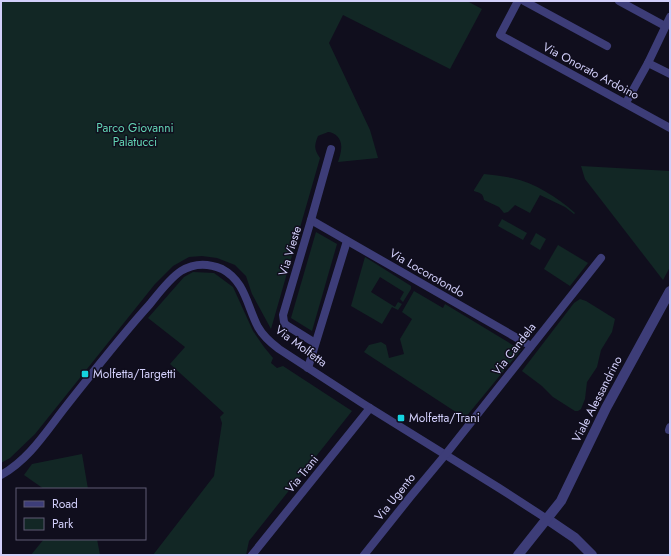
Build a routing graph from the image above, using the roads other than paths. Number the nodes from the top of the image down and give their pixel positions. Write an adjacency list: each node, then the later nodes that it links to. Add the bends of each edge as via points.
1 (518, 1): 10 (street, Via Onorato Ardoino, via 500,35)
2 (524, 1): 6 (street)
3 (618, 1): 5 (street)
4 (670, 17): 5 (street)
5 (666, 26): 7 (street)
6 (606, 46)
7 (648, 63): 8 (street); 9 (street)
8 (670, 74)
9 (628, 100)
10 (670, 128)
11 (331, 149): 12 (street, Via Vieste)
12 (311, 220): 13 (street, Via Locorotondo); 16 (street, Via Vieste, via 283,319 290,328)
13 (347, 241): 16 (street); 17 (street, Via Locorotondo)
14 (601, 258): 17 (street, Via Candela)
15 (670, 292): 22 (street, Viale Alessandrino, via 606,408 564,497)
16 (315, 343): 18 (street)
17 (531, 346): 20 (street, Via Candela)
18 (308, 368): 19 (street, Via Molfetta); 21 (street, Via Molfetta, via 268,340 258,327 243,291 232,276 212,266 194,266 179,273 155,297 34,448)
19 (370, 408): 20 (street, Via Molfetta); 23 (street, Via Trani)
20 (446, 454): 22 (street, Via Molfetta); 24 (street, Via Ugento)
21 (1, 475)
22 (547, 519): 25 (street, Viale Alessandrino); 26 (street, Via Molfetta, via 575,538)
23 (252, 555)
24 (364, 555)
25 (518, 555)
26 (592, 555)

